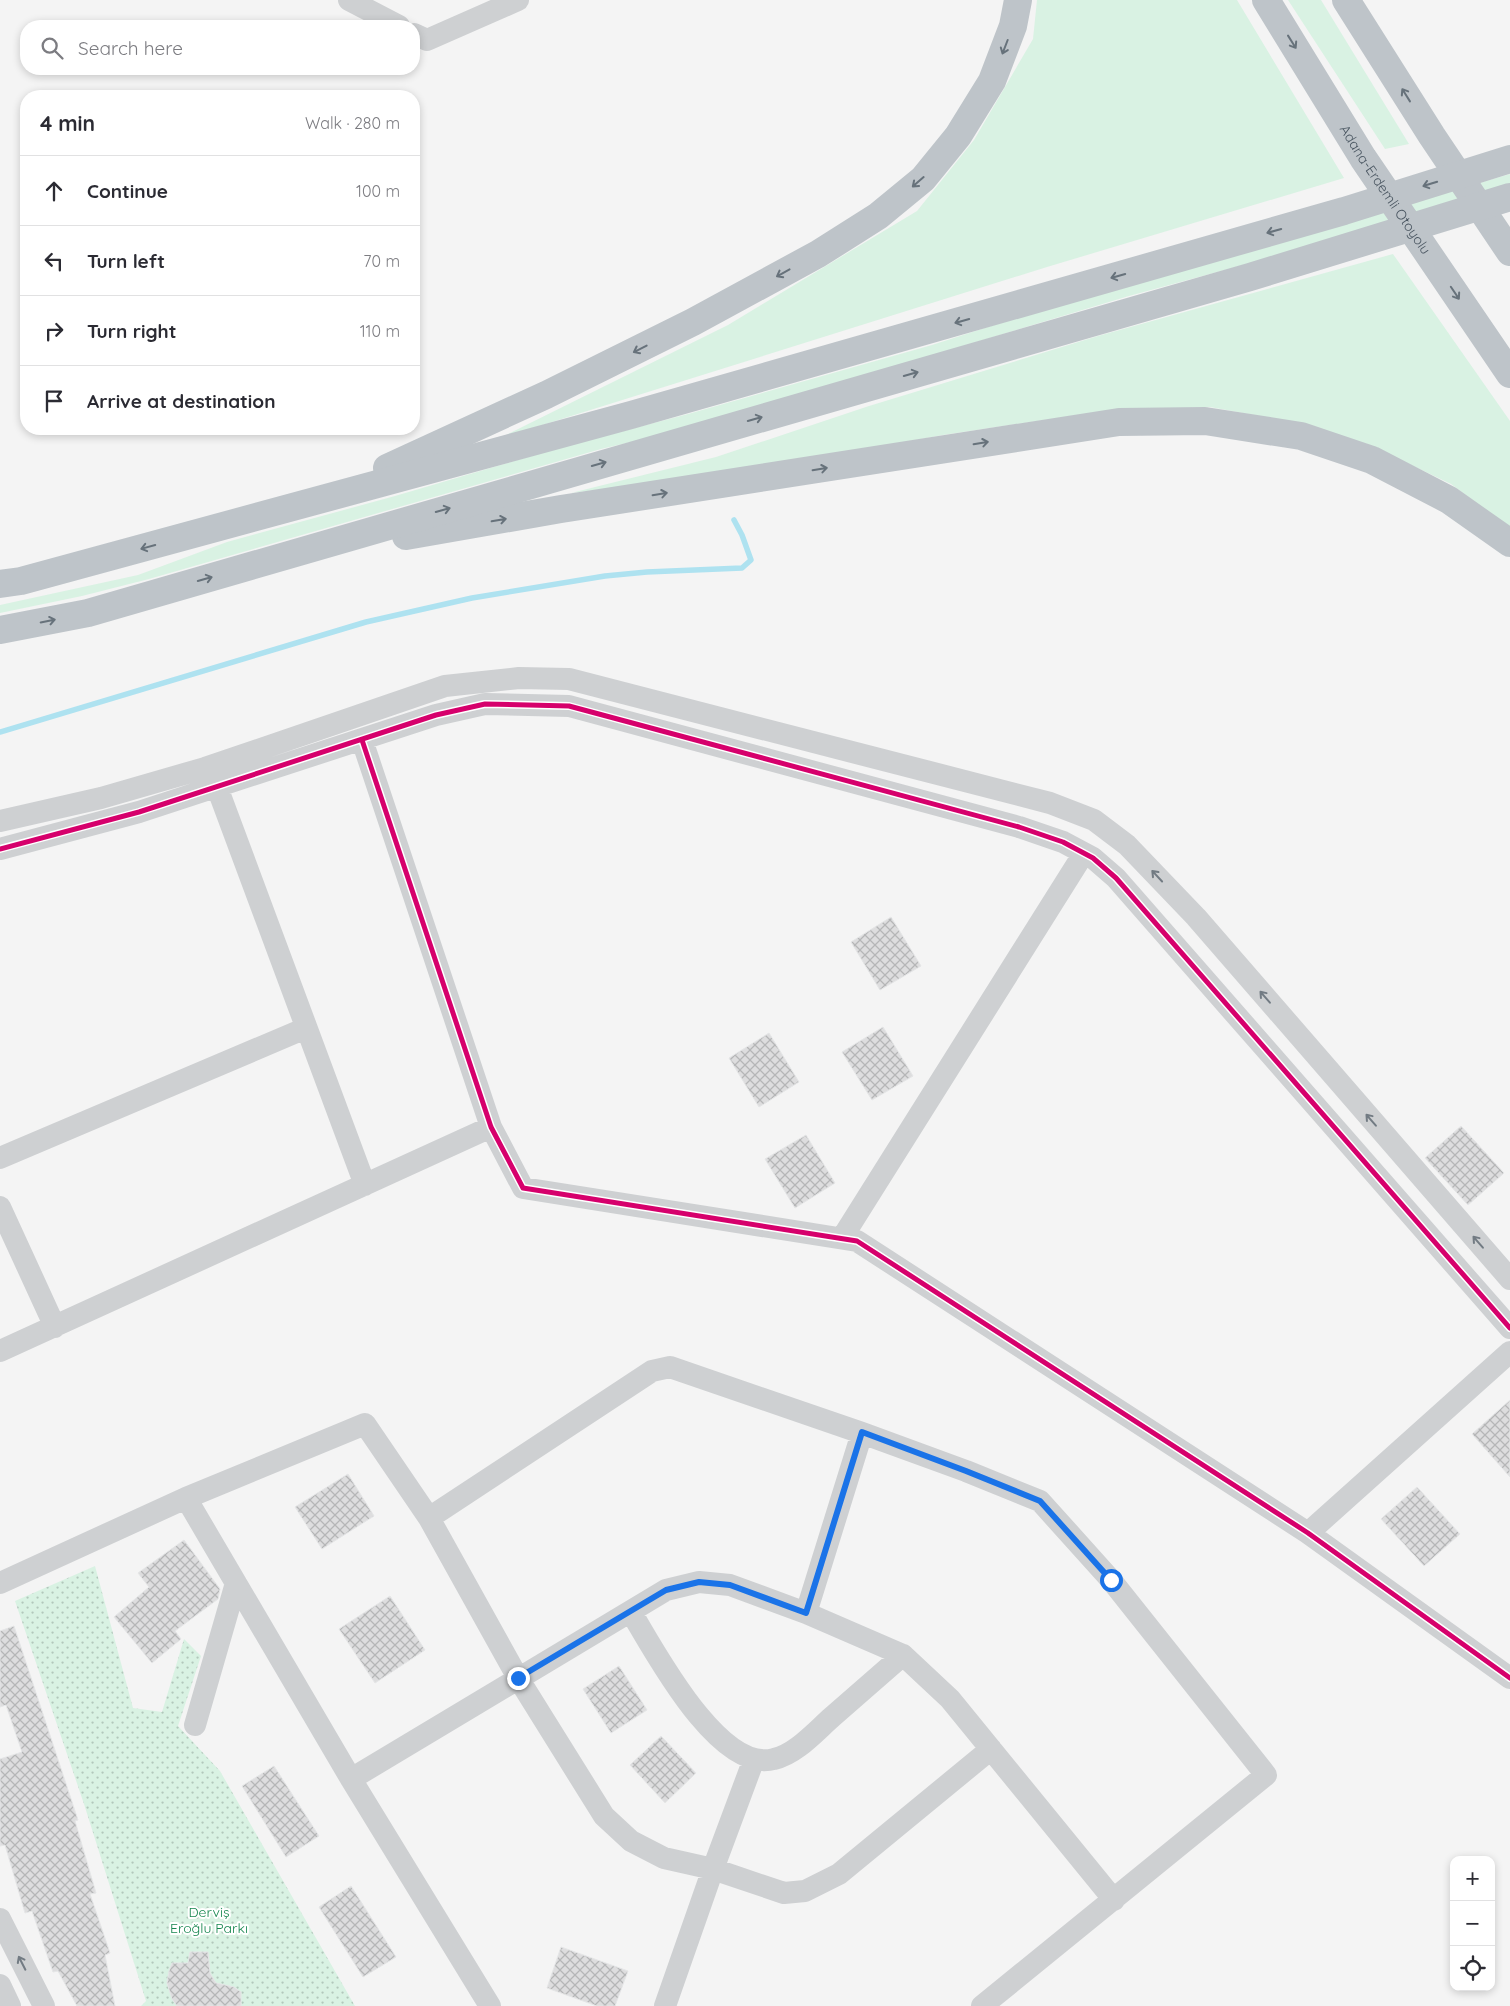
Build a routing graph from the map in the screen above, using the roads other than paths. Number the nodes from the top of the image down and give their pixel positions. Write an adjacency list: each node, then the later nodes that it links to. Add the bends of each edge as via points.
1 (349, 0): 6 (street)
2 (518, 0): 7 (street, via 427,40)
3 (1018, 0): 12 (highway, one-way to 12, via 1013,26 992,81 958,136 923,179 878,216 818,254 701,318 546,396 390,467)
4 (1266, 0): 11 (highway, Adana-Erdemli Otoyolu, one-way to 11, via 1364,158)
5 (1346, 0): 10 (highway, one-way to 5)
6 (388, 20)
7 (420, 37)
8 (1510, 159): 12 (highway, one-way to 12, via 1344,211 659,407)
9 (1510, 197): 14 (highway, one-way to 9, via 1250,276)
10 (1503, 241)
11 (1510, 374)
12 (245, 521): 15 (highway, one-way to 15)
13 (1510, 543): 14 (highway, one-way to 13, via 1128,421 1205,421 1301,436 1372,460 1449,500)
14 (296, 553): 16 (highway, one-way to 14, via 88,613)
15 (0, 584)
16 (0, 630)
17 (362, 740): 18 (street); 21 (street, via 436,715 484,704 570,706 1019,827); 23 (street)
18 (217, 787): 20 (street, via 139,812); 22 (street)
19 (0, 821): 28 (street, one-way to 19, via 1196,918 1127,844 1094,820 1050,803 569,679 519,678 445,686 204,768 101,798)
20 (0, 849)
21 (1084, 853): 27 (street); 30 (street, via 1116,878)
22 (306, 1028): 24 (street); 25 (street)
23 (491, 1127): 25 (street); 27 (street, via 523,1188)
24 (0, 1158)
25 (365, 1185): 29 (street)
26 (0, 1207): 29 (street)
27 (842, 1238): 36 (street, via 858,1241)
28 (1510, 1279)
29 (55, 1327): 31 (street)
30 (1510, 1328)
31 (0, 1351)
32 (1510, 1352): 36 (street)
33 (862, 1432): 35 (street, via 670,1367 652,1371); 40 (street); 49 (street, via 1040,1501 1111,1580 1266,1775)
34 (186, 1498): 35 (street, via 364,1424); 37 (street); 38 (street)
35 (429, 1518): 42 (street)
36 (1308, 1532): 43 (street)
37 (236, 1583): 44 (street); 47 (street)
38 (0, 1584)
39 (631, 1612): 40 (street, via 666,1590 699,1582 730,1585); 42 (street); 46 (street, via 672,1679 712,1733)
40 (806, 1613): 41 (street)
41 (903, 1655): 45 (street, via 950,1699); 46 (street, via 797,1748 774,1760)
42 (518, 1678): 47 (street); 48 (street, via 604,1816 631,1841 664,1858)
43 (1510, 1678)
44 (194, 1725)
45 (991, 1750): 48 (street, via 839,1874 805,1891 784,1893); 49 (street)
46 (754, 1759): 48 (street)
47 (351, 1779): 54 (street)
48 (713, 1869): 55 (street)
49 (1114, 1900): 56 (street)
50 (0, 1920): 53 (street, one-way to 50)
51 (0, 1985): 52 (street)
52 (10, 2006)
53 (44, 2006)
54 (490, 2006)
55 (665, 2006)
56 (982, 2006)

